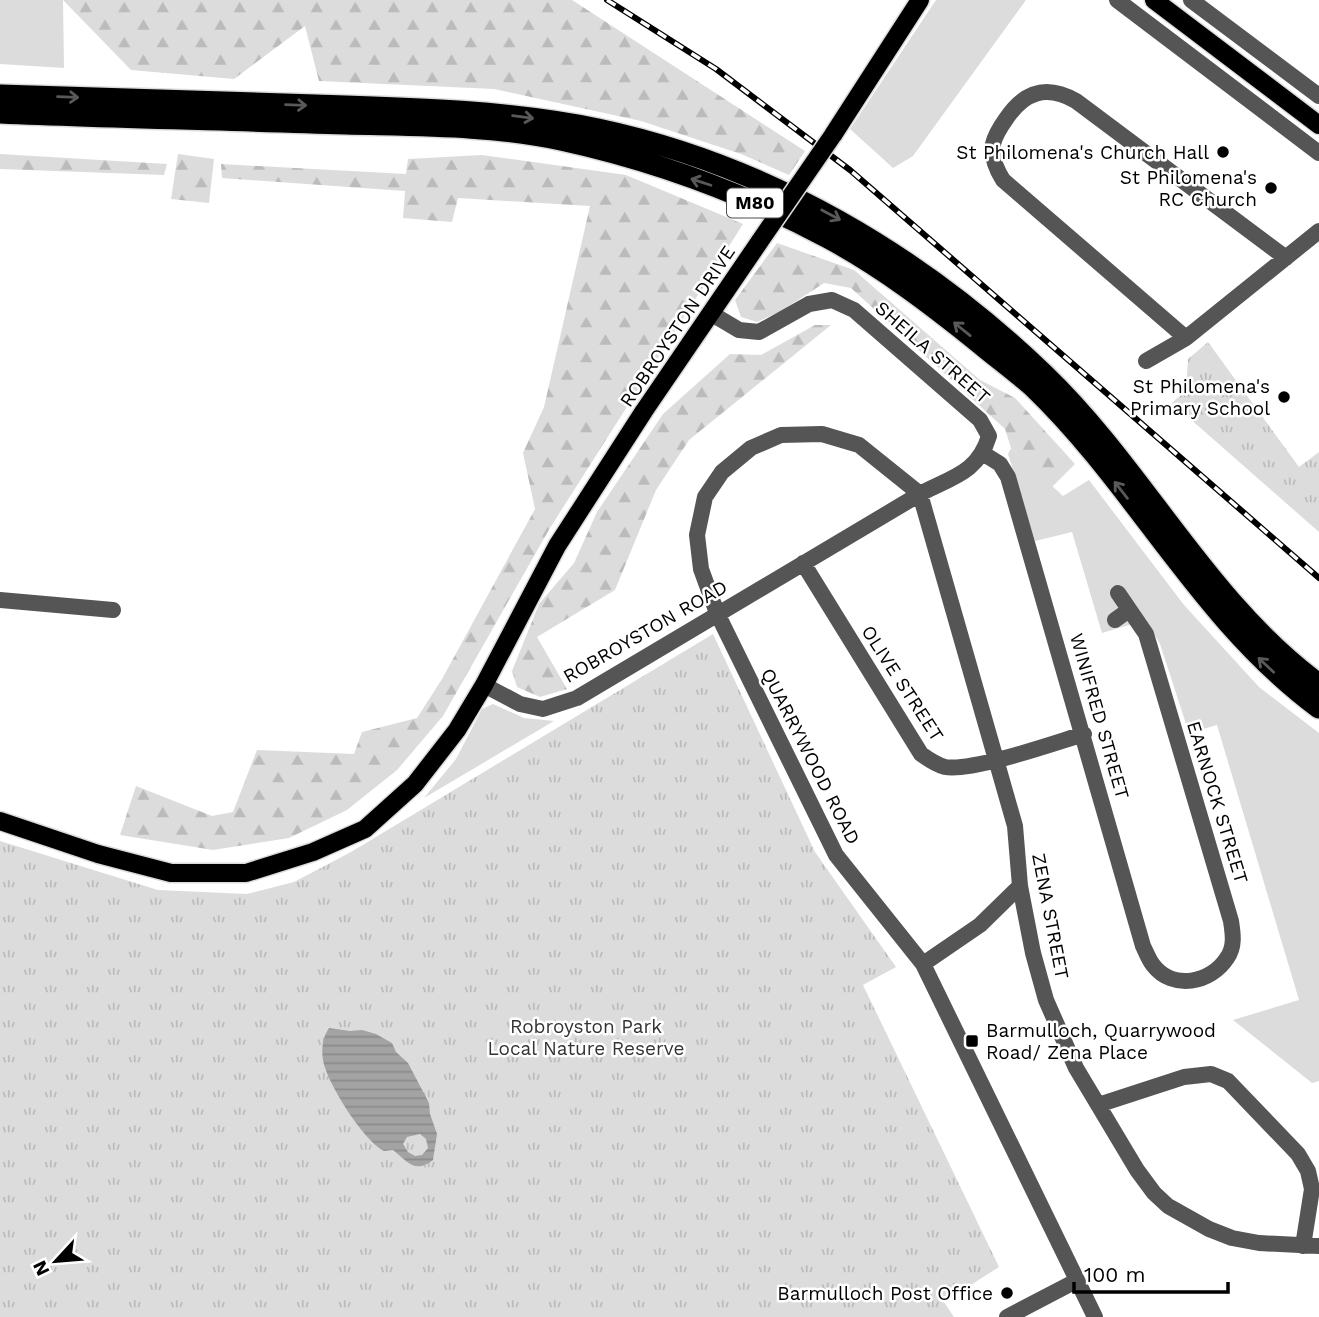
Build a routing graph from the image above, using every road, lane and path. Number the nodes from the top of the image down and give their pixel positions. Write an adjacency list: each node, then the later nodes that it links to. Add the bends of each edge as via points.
1 (920, 0): 14 (main road, ROBROYSTON DRIVE, bridge)
2 (1118, 0): 11 (street)
3 (1154, 0): 10 (main road)
4 (1191, 0): 6 (street)
5 (0, 95): 26 (highway, M80, one-way to 26, via 436,109 512,116 637,139 710,161 780,190 839,219 942,287 1043,373 1101,437 1245,618)
6 (1319, 96)
7 (0, 113): 8 (highway, M80)
8 (107, 116): 9 (highway); 28 (highway, M80, one-way to 8, via 1277,675 1217,613 1080,439 1031,386 929,302 830,239 727,190 561,140 446,127)
9 (0, 121)
10 (1319, 125)
11 (1319, 153)
12 (1319, 231): 13 (street)
13 (1286, 258): 15 (street); 15 (street, via 1065,94 1044,92 1017,103 993,142 995,167 1003,180)
14 (712, 314): 17 (street, SHEILA STREET, via 739,330 759,332 809,304 832,300 854,310 980,420 989,436); 27 (main road, ROBROYSTON DRIVE, via 557,546)
15 (1186, 338): 16 (street)
16 (1146, 361)
17 (984, 454): 18 (street, ROBROYSTON ROAD, via 972,467); 29 (street, WINIFRED STREET, via 1000,464 1008,477)
18 (920, 494): 19 (street, ROBROYSTON ROAD); 24 (street, QUARRYWOOD ROAD, via 859,445 822,434 782,435 751,448 722,472 705,497 697,535 701,569); 30 (street, ZENA STREET)
19 (803, 563): 24 (street, ROBROYSTON ROAD); 30 (street, OLIVE STREET, via 921,754 954,768)
20 (1118, 593): 23 (street, EARNOCK STREET)
21 (0, 600): 22 (street)
22 (113, 610)
23 (1129, 610): 25 (street); 34 (street, EARNOCK STREET, via 1146,634 1234,940 1216,971)
24 (718, 613): 27 (street, ROBROYSTON ROAD, via 577,698 543,709 520,704); 33 (street, QUARRYWOOD ROAD, via 836,855)
25 (1115, 620)
26 (1319, 684)
27 (484, 685): 31 (main road, via 457,730 415,784 365,829 313,852 246,873 171,873)
28 (1319, 708)
29 (1084, 734): 30 (street, OLIVE STREET); 34 (street, WINIFRED STREET, via 1143,946 1153,965)
30 (997, 759): 32 (street, ZENA STREET, via 1015,826)
31 (0, 821)
32 (1020, 886): 33 (street, via 981,925); 35 (street, ZENA STREET, via 1046,1000)
33 (923, 964): 37 (street, QUARRYWOOD ROAD)
34 (1182, 982)
35 (1098, 1105): 36 (street, ZENA STREET, via 1137,1170 1168,1206 1232,1238); 36 (street, via 1184,1077 1211,1074 1228,1081 1298,1154 1308,1171)
36 (1311, 1246)
37 (1076, 1281): 38 (street); 39 (street, QUARRYWOOD ROAD)
38 (1007, 1317)
39 (1095, 1317)

